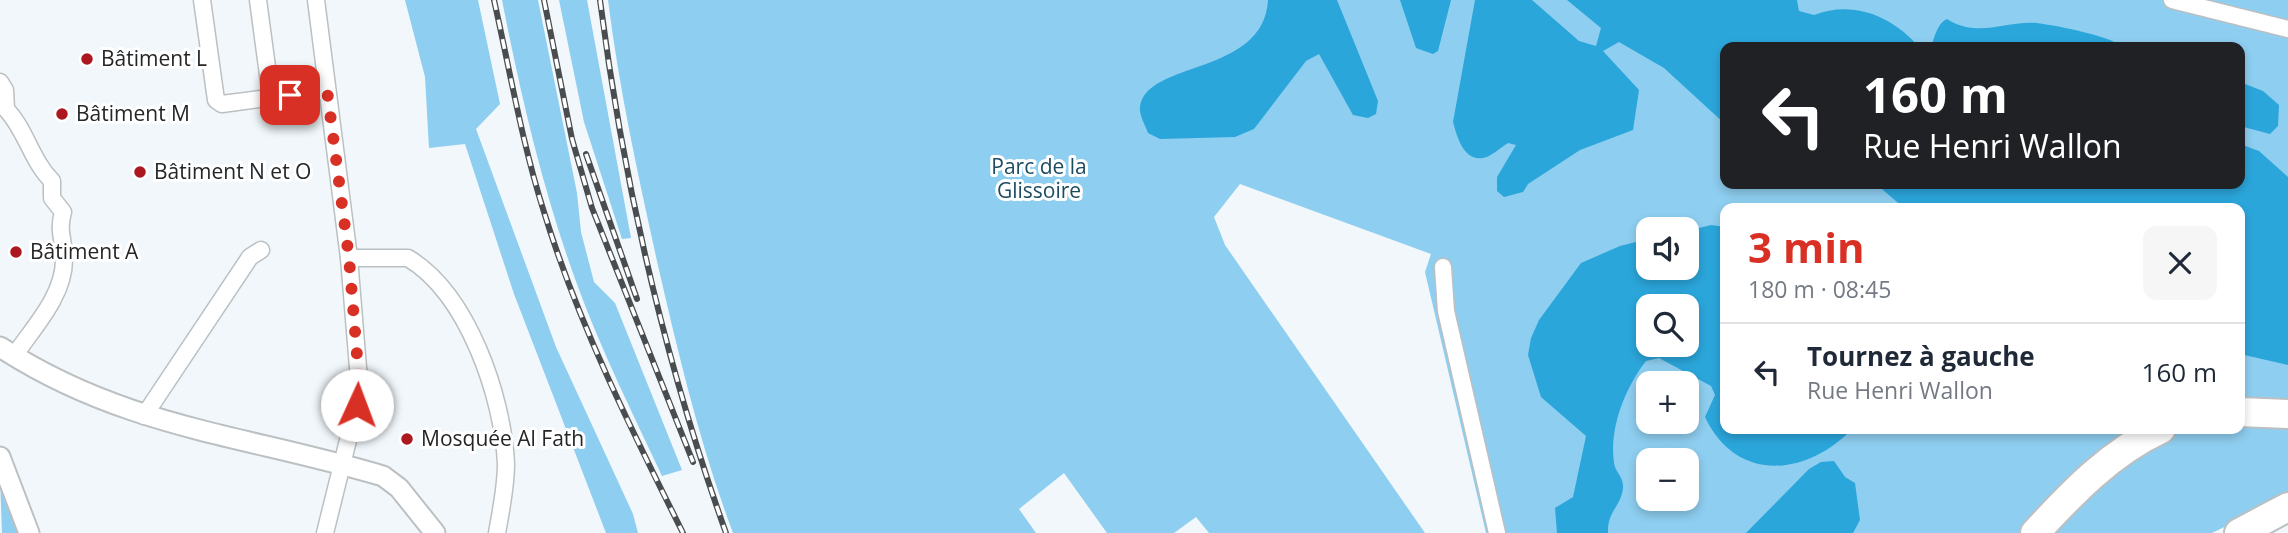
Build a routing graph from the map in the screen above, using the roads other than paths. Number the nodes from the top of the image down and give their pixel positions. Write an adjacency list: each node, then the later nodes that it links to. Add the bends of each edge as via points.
1 (202, 0): 8 (street, via 216,100 222,104)
2 (258, 0): 8 (street)
3 (316, 0): 7 (street)
4 (2172, 0): 5 (street)
5 (2288, 29)
6 (0, 82): 12 (street, via 6,109 52,181 52,198 63,212 58,228 65,260 57,293)
7 (327, 90): 8 (street); 10 (street)
8 (271, 97)
9 (261, 250): 15 (street, via 250,257)
10 (349, 258): 18 (street, via 360,392); 24 (street, via 408,258 439,285 468,328 501,421 506,465)
11 (1443, 267): 25 (street, via 1446,311)
12 (7, 351): 15 (street, via 59,382)
13 (2245, 412): 14 (highway)
14 (2288, 414)
15 (144, 416): 18 (street)
16 (2152, 434): 26 (highway, via 2097,470)
17 (0, 457): 21 (street)
18 (342, 466): 22 (street); 23 (street, via 383,476 399,488)
19 (2288, 508): 27 (highway)
20 (2288, 527): 28 (highway)
21 (29, 533)
22 (326, 533)
23 (435, 533)
24 (497, 533)
25 (1497, 533)
26 (2035, 533)
27 (2239, 533)
28 (2277, 533)

